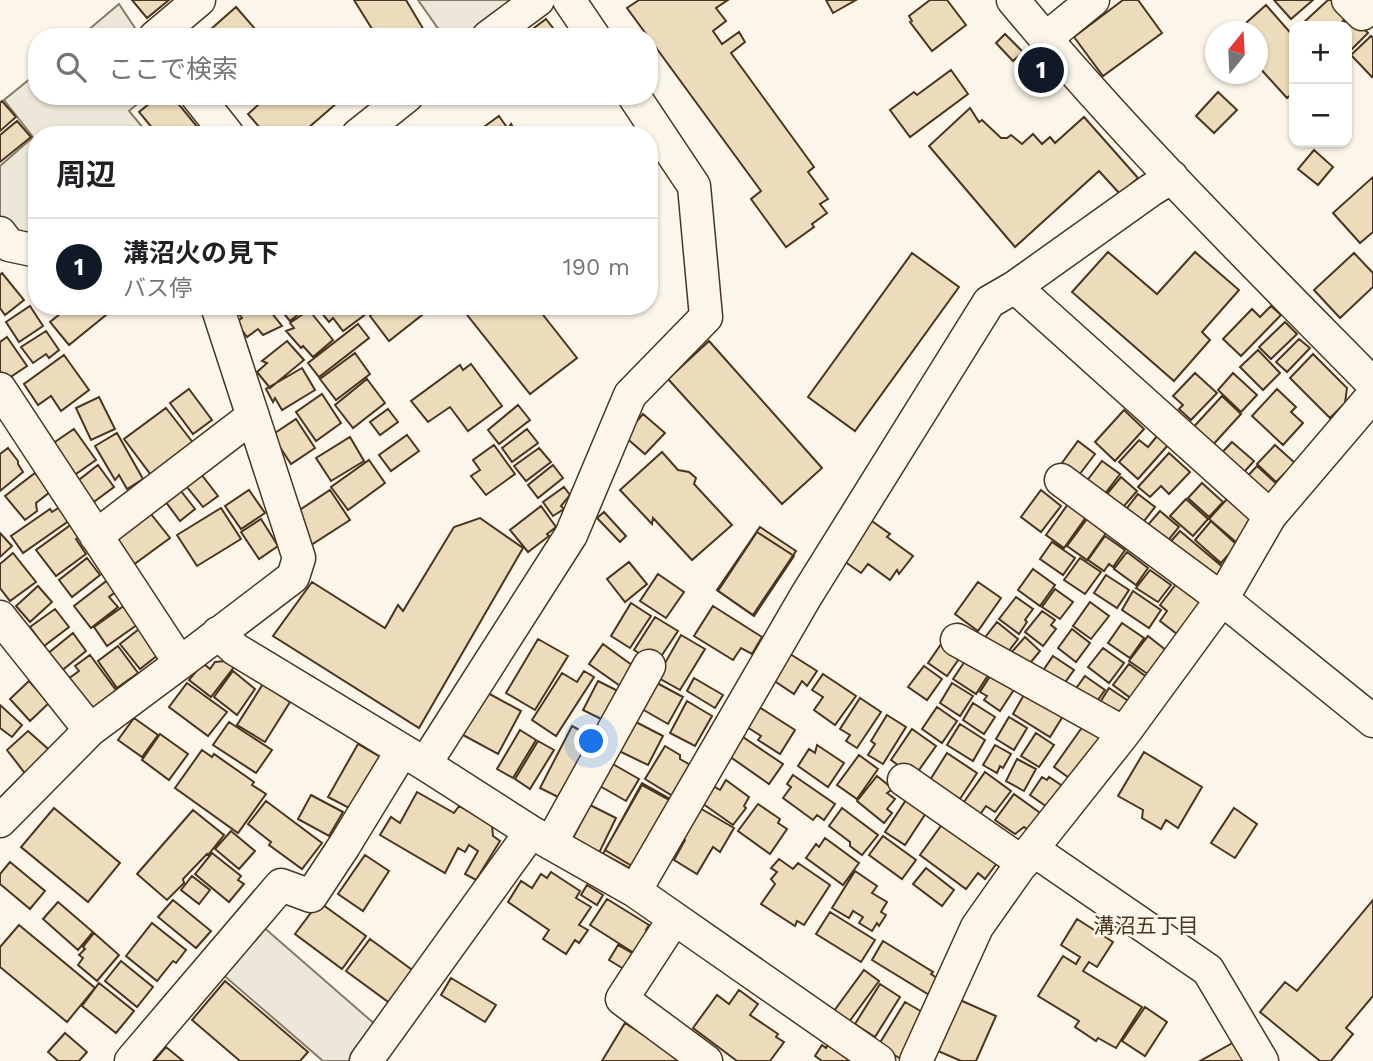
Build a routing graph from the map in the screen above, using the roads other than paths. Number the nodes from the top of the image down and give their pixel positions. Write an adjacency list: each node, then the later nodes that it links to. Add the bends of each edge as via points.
1 (199, 0): 8 (street)
2 (538, 0): 9 (street)
3 (569, 0): 10 (street)
4 (1013, 0): 11 (street)
5 (1093, 0): 11 (street)
6 (1348, 0): 7 (street, via 1362,14)
7 (1373, 2)
8 (166, 28)
9 (500, 28)
10 (588, 28)
11 (1045, 38): 19 (street)
12 (204, 105): 15 (street)
13 (396, 105): 16 (street)
14 (640, 105): 17 (street)
15 (221, 126)
16 (369, 126)
17 (654, 126)
18 (658, 132): 38 (street, via 694,186 706,317 630,395 571,535)
19 (1172, 177): 20 (street); 22 (street)
20 (1015, 287): 27 (street); 43 (street, via 989,302 806,596)
21 (219, 315): 25 (street)
22 (1373, 384)
23 (0, 389): 28 (street)
24 (1373, 395): 27 (street)
25 (253, 416): 28 (street); 31 (street, via 299,558 293,577)
26 (1061, 480): 29 (street)
27 (1270, 516): 29 (street)
28 (96, 536): 33 (street)
29 (1222, 599): 35 (street); 37 (street)
30 (0, 617): 36 (street)
31 (218, 633): 33 (street); 38 (street, via 235,649)
32 (957, 640): 37 (street)
33 (180, 663): 36 (street)
34 (649, 666): 41 (street)
35 (1373, 721)
36 (90, 730): 40 (street)
37 (1124, 733): 42 (street)
38 (413, 757): 41 (street); 45 (street, via 312,895 281,885)
39 (904, 780): 42 (street)
40 (0, 821)
41 (541, 838): 43 (street); 46 (street)
42 (1027, 856): 49 (street, via 977,927); 50 (street, via 1208,970)
43 (635, 891): 44 (street)
44 (674, 919): 47 (street, via 622,999); 48 (street)
45 (131, 1061)
46 (366, 1061)
47 (706, 1061)
48 (879, 1061)
49 (916, 1061)
50 (1262, 1061)

